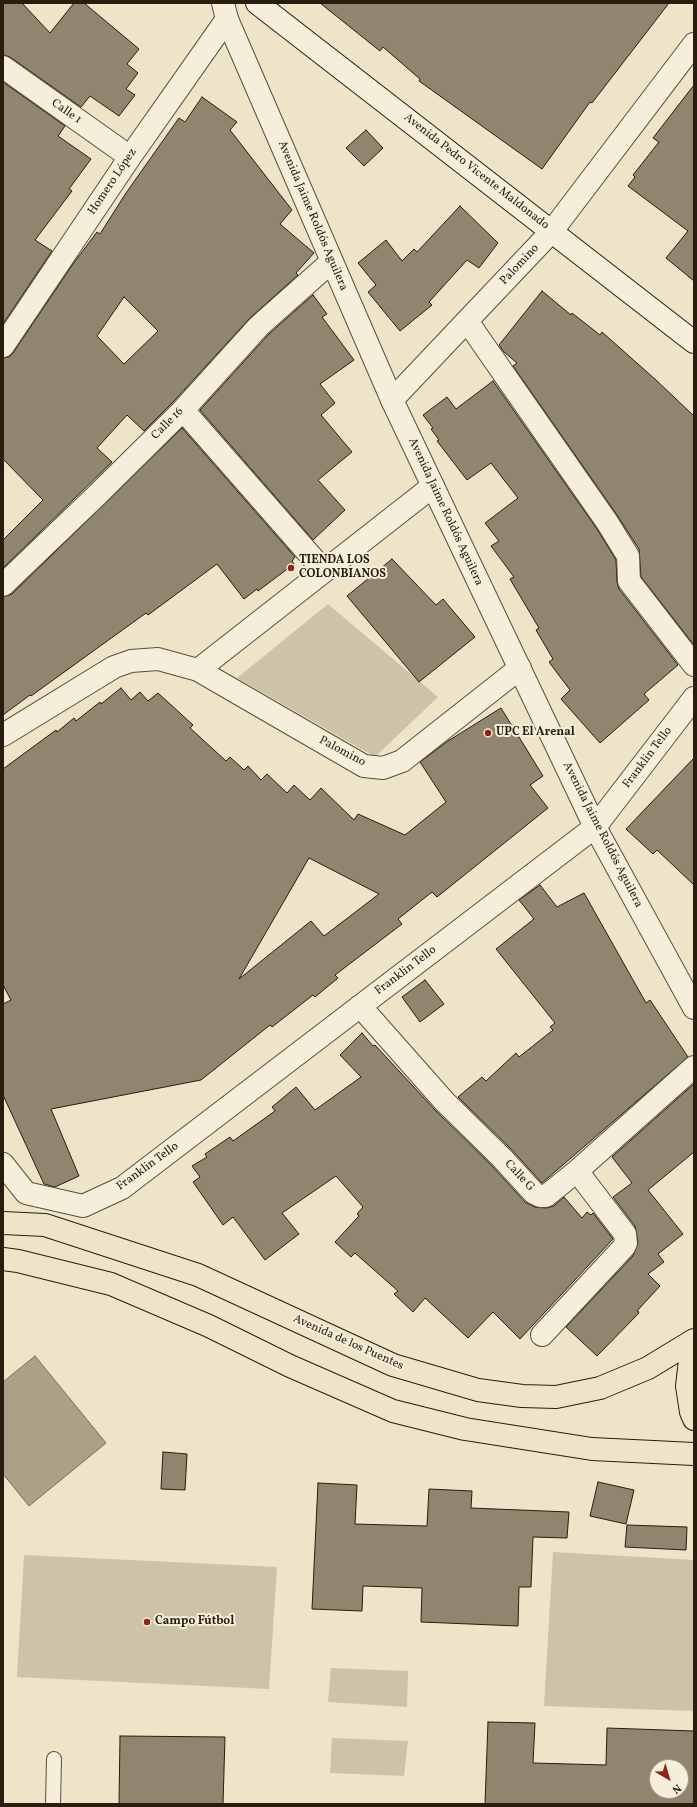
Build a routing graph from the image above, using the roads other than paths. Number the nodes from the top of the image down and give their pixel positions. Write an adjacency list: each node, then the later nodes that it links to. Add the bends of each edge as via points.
1 (257, 3): 6 (street, Avenida Pedro Vicente Maldonado)
2 (225, 11): 5 (street, Homero López); 7 (street, Avenida Jaime Roldós Aguilera)
3 (694, 44): 6 (street, Palomino)
4 (3, 67): 5 (street, Calle 1)
5 (130, 157): 10 (street, Homero López)
6 (552, 231): 8 (street, Palomino); 9 (street, Avenida Pedro Vicente Maldonado)
7 (331, 262): 11 (street, Avenida Jaime Roldós Aguilera); 12 (street, Calle 16, via 259,326)
8 (467, 321): 11 (street, Palomino); 16 (street, via 624,549 628,556 629,581)
9 (694, 342)
10 (3, 346)
11 (392, 400): 13 (street, Avenida Jaime Roldós Aguilera)
12 (183, 410): 14 (street); 15 (street, Calle 16)
13 (433, 486): 14 (street); 17 (street, Avenida Jaime Roldós Aguilera)
14 (324, 571): 18 (street)
15 (3, 585)
16 (694, 665)
17 (520, 668): 18 (street, Palomino, via 402,760 383,768 364,766); 21 (street, Avenida Jaime Roldós Aguilera)
18 (198, 670): 20 (street, Palomino, via 158,659 126,663 114,667)
19 (694, 698): 21 (street, Franklin Tello)
20 (3, 735)
21 (595, 827): 22 (street, Franklin Tello); 23 (street, Avenida Jaime Roldós Aguilera)
22 (360, 1006): 26 (street, Calle G, via 444,1101 534,1193 546,1196); 28 (street, Franklin Tello, via 122,1188 83,1206)
23 (694, 1008)
24 (694, 1067): 26 (street, Calle G)
25 (3, 1164): 28 (street)
26 (577, 1171): 31 (street, via 625,1234 626,1243)
27 (3, 1193): 28 (street)
28 (26, 1193)
29 (3, 1223): 32 (main road, Avenida de los Puentes, via 45,1225 198,1275 393,1365 478,1390 522,1396 556,1397 600,1388 648,1368)
30 (3, 1259): 35 (main road, via 111,1284 393,1411 465,1429 592,1450)
31 (542, 1335)
32 (694, 1340)
33 (694, 1352): 34 (main road, via 690,1360 687,1386)
34 (694, 1419)
35 (694, 1454)
36 (54, 1759): 37 (lane)
37 (52, 1804)

